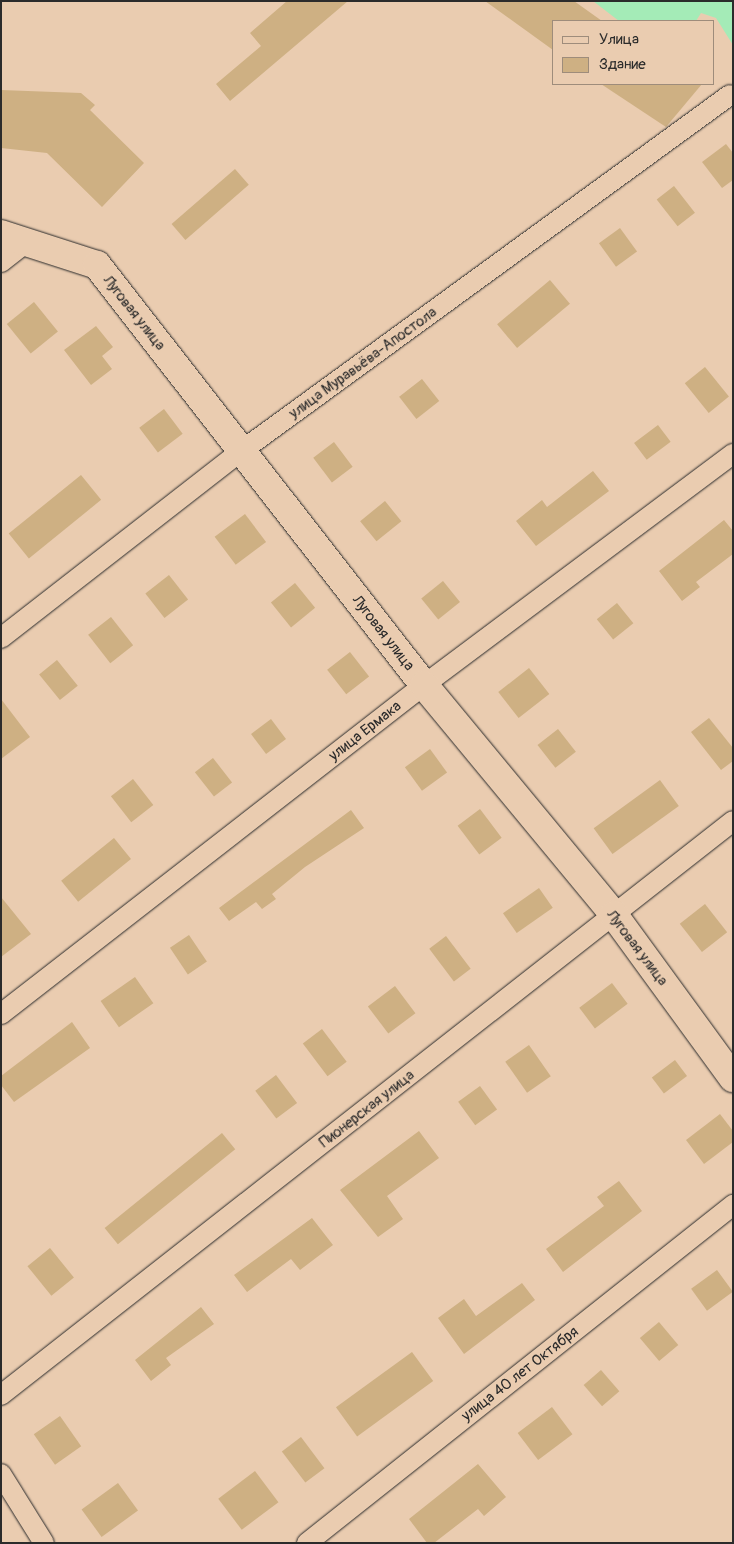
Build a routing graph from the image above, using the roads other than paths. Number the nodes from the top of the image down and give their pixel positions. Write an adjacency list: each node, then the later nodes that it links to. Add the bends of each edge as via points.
1 (730, 95): 5 (street, улица Муравьёва-Апостола)
2 (1, 234): 3 (street, Луговая улица)
3 (29, 240): 4 (street); 5 (street, Луговая улица, via 97,265)
4 (1, 262)
5 (240, 452): 7 (street, улица Муравьёва-Апостола); 8 (street, Луговая улица)
6 (733, 454): 8 (street, улица Ермака)
7 (1, 638)
8 (424, 685): 10 (street, Луговая улица); 11 (street, улица Ермака)
9 (733, 821): 10 (street, Пионерская улица)
10 (614, 915): 12 (street, Луговая улица); 14 (street, Пионерская улица)
11 (1, 1014)
12 (733, 1078)
13 (733, 1205): 17 (street, улица 40 лет Октября)
14 (1, 1395)
15 (1, 1474): 16 (street)
16 (44, 1543)
17 (307, 1543)

